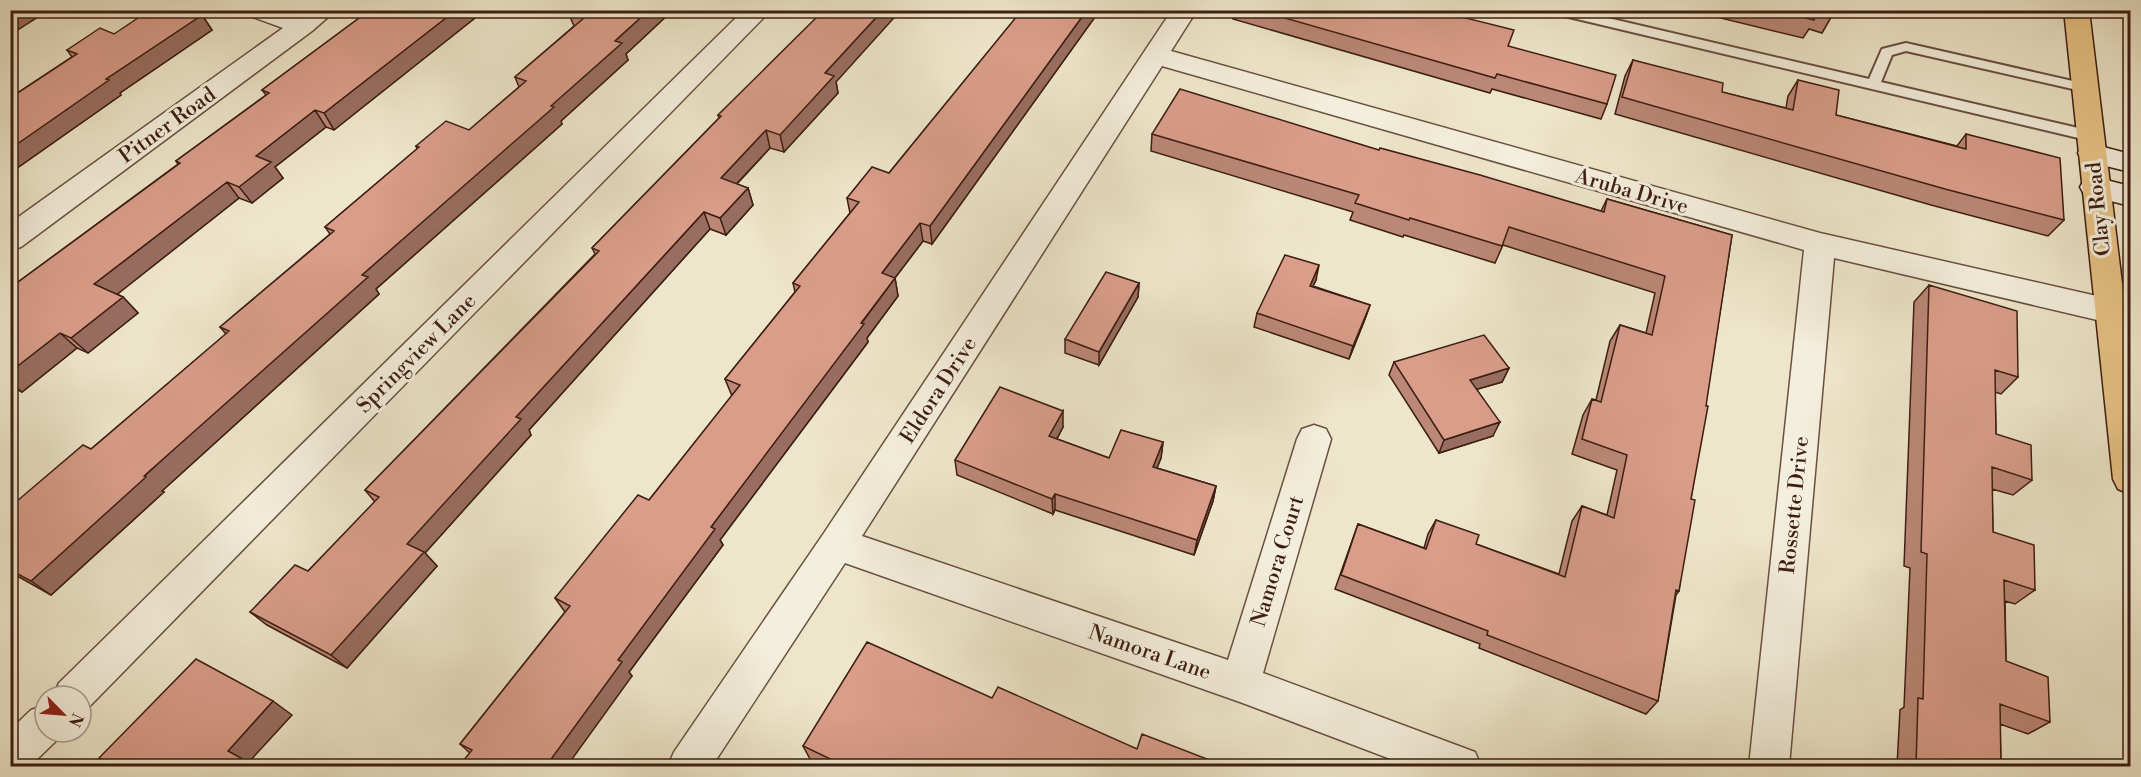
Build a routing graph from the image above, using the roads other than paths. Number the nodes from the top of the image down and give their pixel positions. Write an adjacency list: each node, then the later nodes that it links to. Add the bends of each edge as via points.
1 (256, 10): 6 (street)
2 (759, 10): 21 (street, Springview Lane)
3 (1185, 10): 7 (street, Eldora Drive)
4 (1556, 10): 8 (lane)
5 (2076, 10): 9 (main road, Clay Road)
6 (313, 18): 14 (street, Pitner Road)
7 (1158, 56): 15 (street, Aruba Drive); 19 (street, Eldora Drive)
8 (1873, 85): 9 (lane, via 1887,52 1906,47); 10 (lane)
9 (2086, 88): 10 (main road, Clay Road)
10 (2092, 145): 11 (street); 12 (main road, Clay Road)
11 (2130, 163)
12 (2094, 187): 13 (street); 16 (main road, Clay Road)
13 (2130, 196)
14 (10, 239)
15 (1820, 244): 16 (street, Aruba Drive); 26 (street, Rossette Drive)
16 (2110, 311): 18 (main road, Clay Road)
17 (1314, 439): 20 (street, Namora Court)
18 (2130, 479)
19 (837, 543): 20 (street, Namora Lane); 24 (street, Eldora Drive)
20 (1240, 683): 25 (street, Namora Lane)
21 (85, 684)
22 (33, 736): 23 (street)
23 (10, 758)
24 (688, 766)
25 (1461, 766)
26 (1768, 766)

